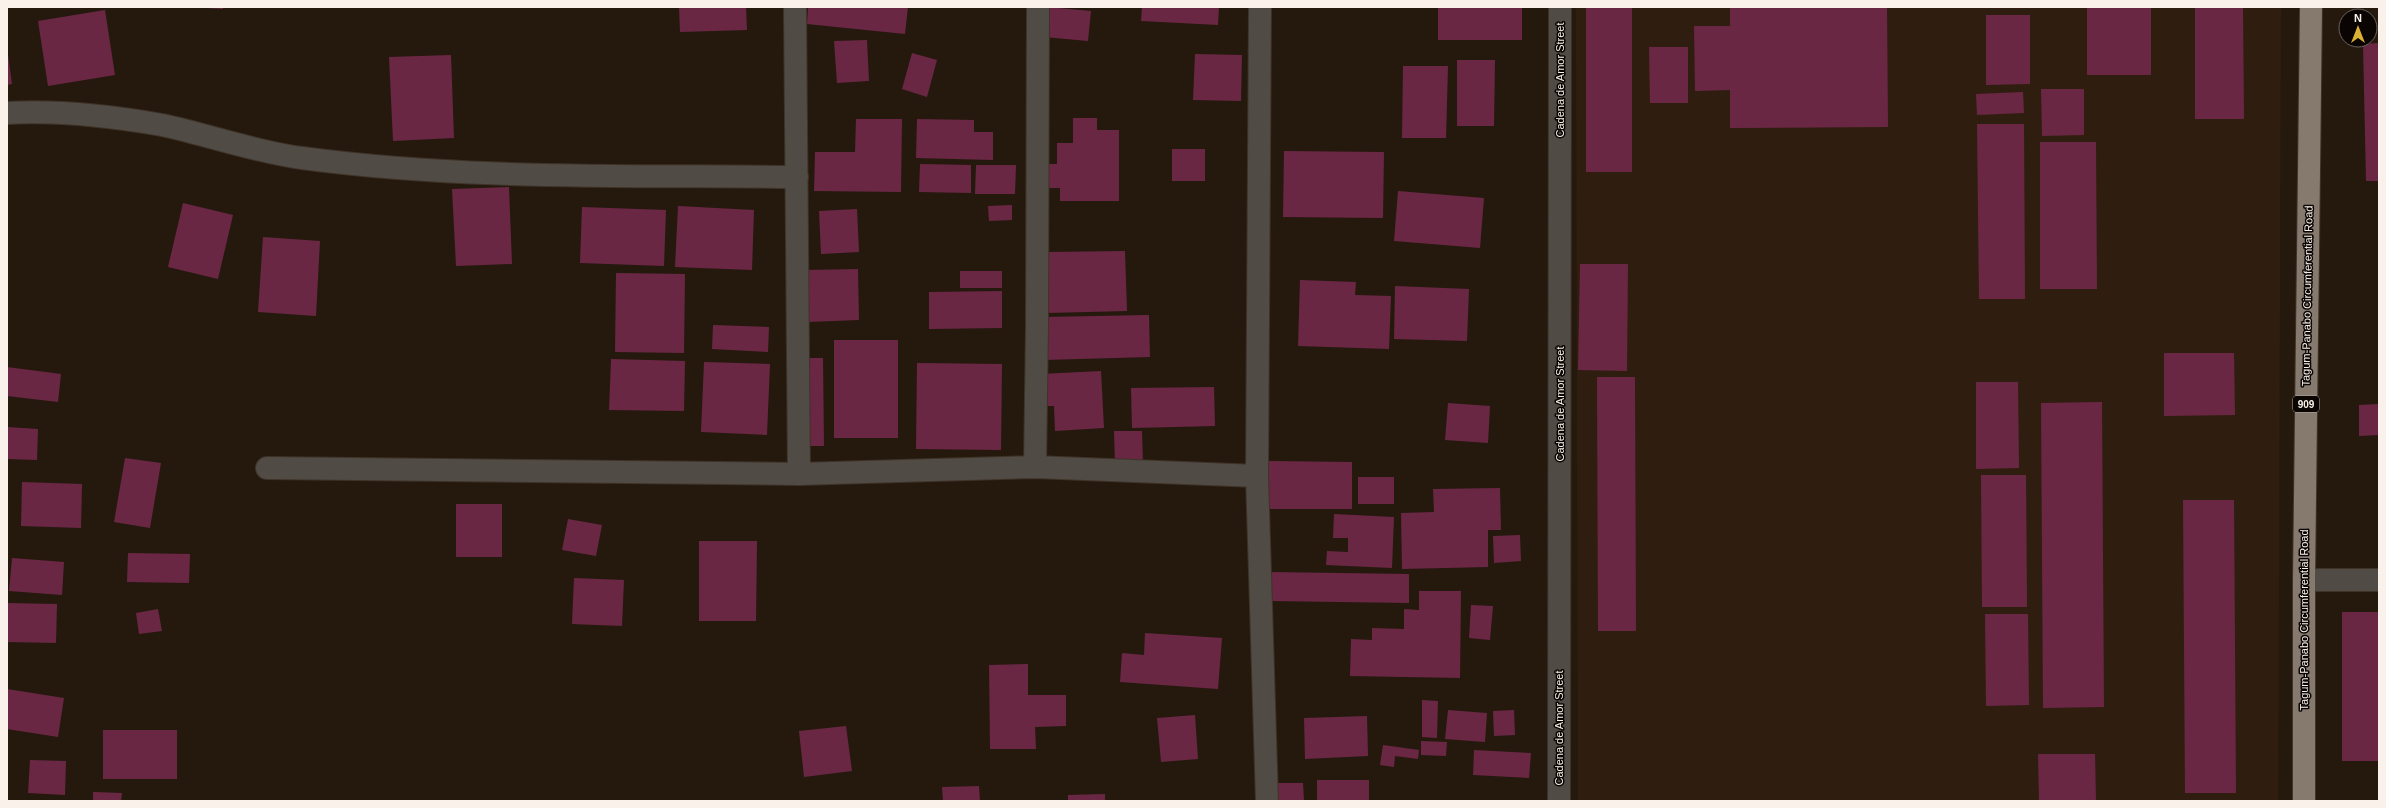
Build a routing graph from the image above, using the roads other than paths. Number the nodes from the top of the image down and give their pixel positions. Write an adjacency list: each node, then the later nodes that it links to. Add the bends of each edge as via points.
1 (796, 7): 7 (street)
2 (1038, 7): 8 (street, via 1038,326)
3 (1260, 7): 11 (street)
4 (1560, 7): 15 (street, Cadena de Amor Street)
5 (2311, 7): 12 (main road, Tagum-Panabo Circumferential Road / 909)
6 (7, 113): 7 (street, via 36,111 90,114 162,126 301,158 452,172)
7 (797, 177): 10 (street)
8 (1035, 467): 10 (street); 11 (street)
9 (267, 468): 10 (street)
10 (799, 474)
11 (1257, 476): 14 (street)
12 (2304, 580): 13 (street); 16 (main road, Tagum-Panabo Circumferential Road / 909)
13 (2379, 580)
14 (1268, 801)
15 (1559, 801)
16 (2304, 801)

